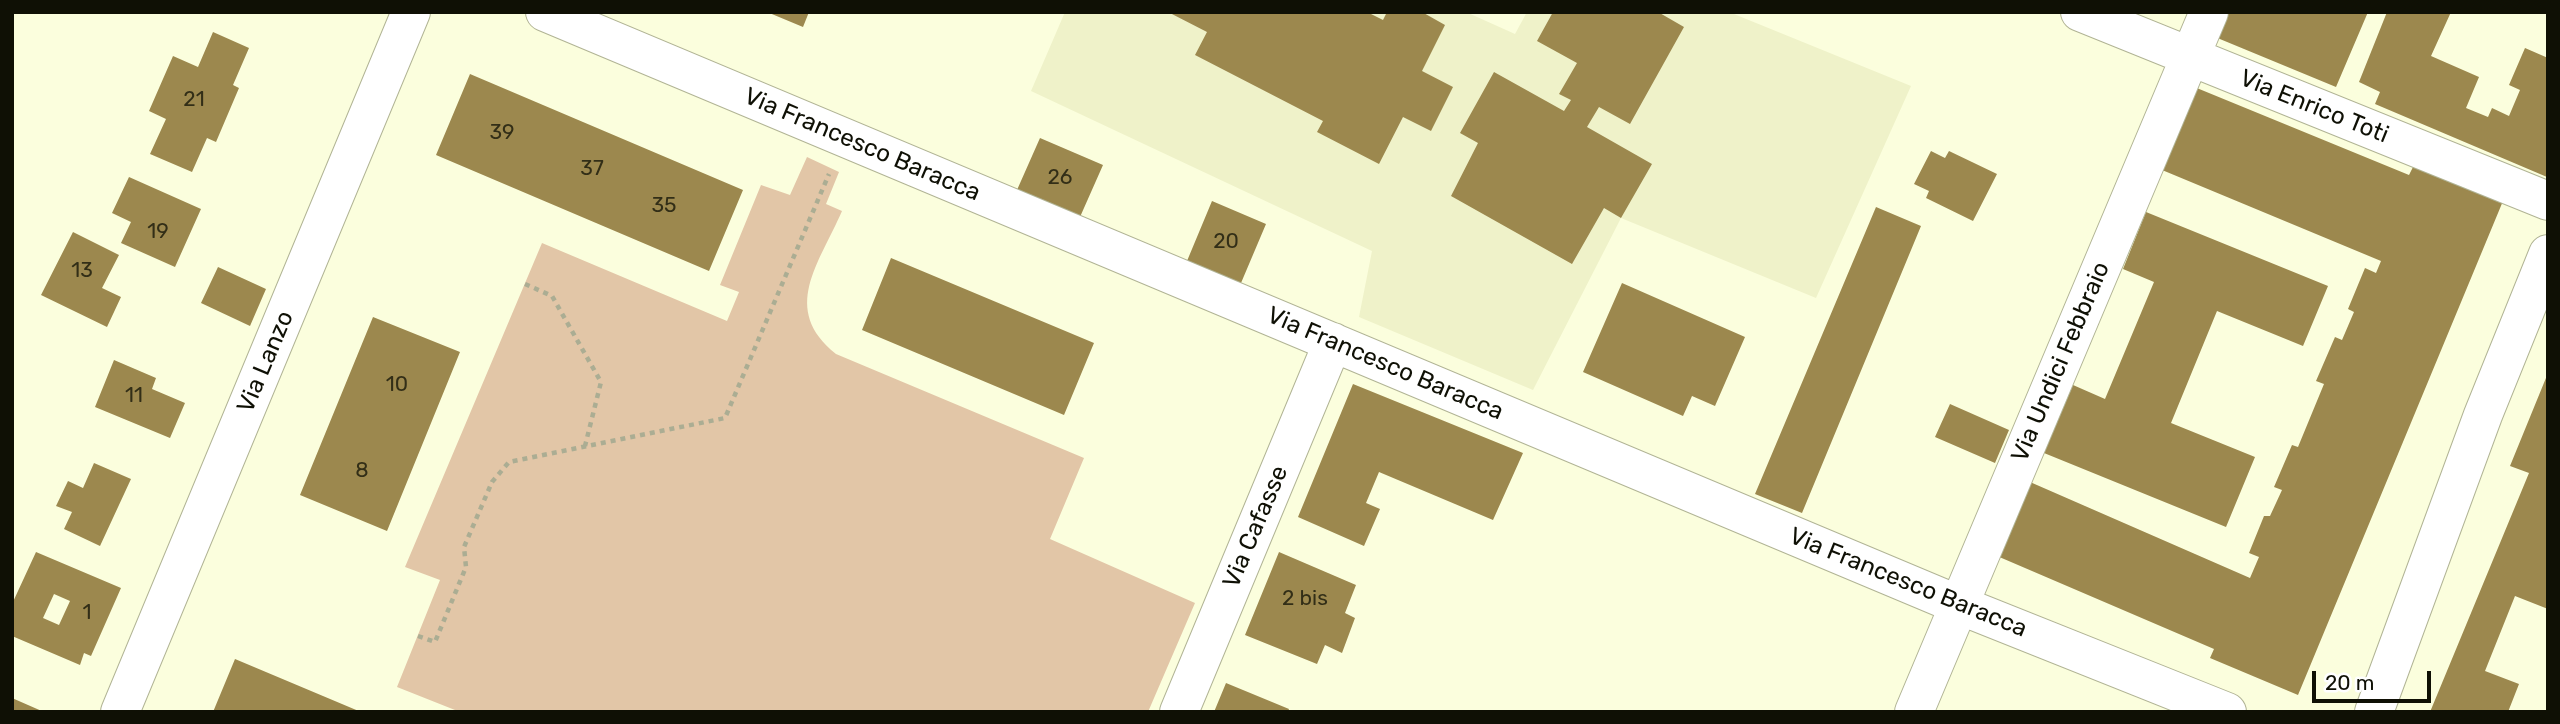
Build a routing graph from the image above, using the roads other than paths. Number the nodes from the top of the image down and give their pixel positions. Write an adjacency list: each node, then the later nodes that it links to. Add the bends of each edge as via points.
1 (411, 12): 11 (street, Via Lanzo)
2 (545, 12): 8 (street, Via Francesco Baracca)
3 (2080, 12): 5 (street, Via Enrico Toti)
4 (2209, 12): 5 (street, Via Undici Febbraio)
5 (2190, 57): 6 (street, Via Enrico Toti); 10 (street, Via Undici Febbraio)
6 (2548, 201)
7 (2548, 254): 9 (street)
8 (1333, 342): 10 (street, Via Francesco Baracca); 12 (street, Via Cafasse)
9 (2432, 552): 15 (street); 16 (street)
10 (1959, 605): 13 (street, Via Undici Febbraio); 14 (street, Via Francesco Baracca)
11 (120, 712)
12 (1179, 712)
13 (1914, 712)
14 (2227, 712)
15 (2352, 712)
16 (2374, 712)

